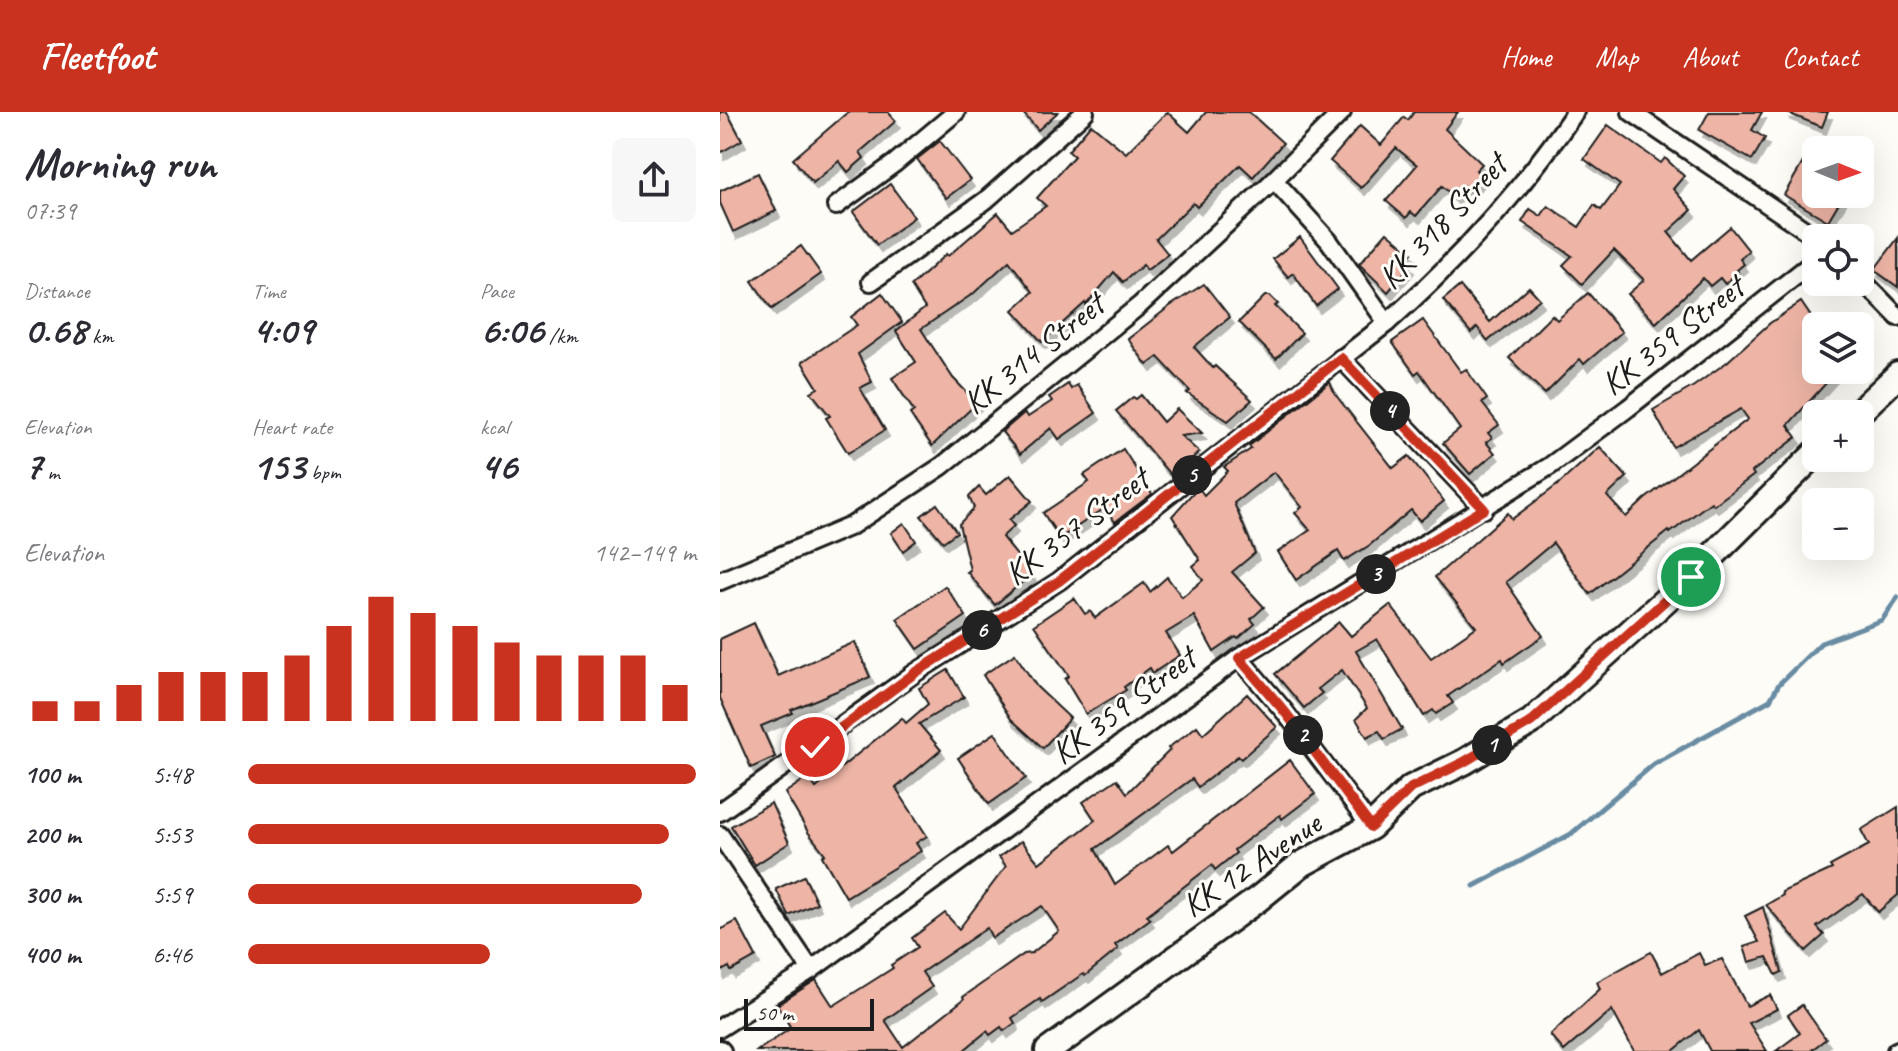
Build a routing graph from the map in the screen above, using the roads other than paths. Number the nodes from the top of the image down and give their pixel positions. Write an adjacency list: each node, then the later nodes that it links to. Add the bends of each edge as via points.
1 (956, 112): 7 (street)
2 (1085, 112): 10 (street, via 986,200)
3 (1342, 112): 6 (street, KK 314 Street)
4 (1575, 112): 13 (street, KK 318 Street, via 1495,215)
5 (1631, 112): 8 (street)
6 (1274, 180): 13 (street, via 1343,259); 19 (street, KK 314 Street, via 1140,305 942,466 851,526)
7 (836, 206)
8 (1802, 228)
9 (1802, 271): 18 (street, KK 359 Street, via 1628,408)
10 (871, 282)
11 (1874, 292): 12 (street)
12 (1898, 317)
13 (1387, 323): 14 (street, KK 318 Street)
14 (1341, 358): 18 (street); 21 (street, KK 357 Street, via 1059,581 915,673)
15 (1898, 375): 16 (main road)
16 (1872, 400)
17 (1802, 467): 22 (main road, KK 12 Avenue, via 1691,577 1531,722 1411,788)
18 (1484, 509): 20 (street, KK 359 Street)
19 (720, 581)
20 (1239, 658): 22 (street); 24 (street, KK 359 Street)
21 (720, 812)
22 (1371, 827): 26 (main road, KK 12 Avenue, via 1300,865)
23 (720, 835): 24 (street)
24 (811, 970): 25 (street, KK 359 Street)
25 (720, 1028)
26 (1048, 1051)

